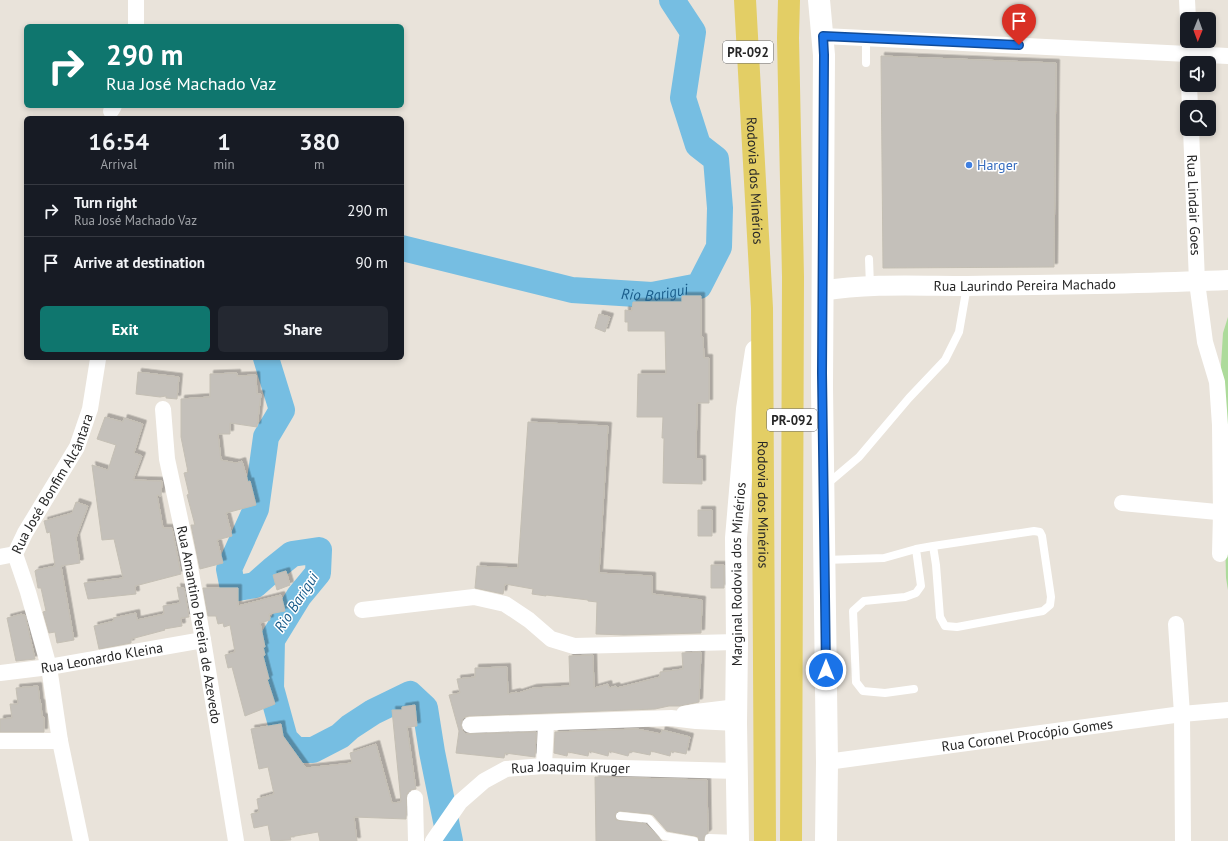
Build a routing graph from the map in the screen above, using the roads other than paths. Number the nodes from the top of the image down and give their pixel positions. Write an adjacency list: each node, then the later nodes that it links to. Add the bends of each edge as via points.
1 (136, 0): 8 (street)
2 (745, 0): 21 (main road, Rodovia dos Minérios / PR-092)
3 (789, 0): 59 (main road, Rodovia dos Minérios / PR-092, via 793,277)
4 (819, 0): 9 (main road)
5 (826, 0): 9 (lane)
6 (1187, 0): 7 (street)
7 (1188, 12)
8 (136, 24)
9 (823, 36): 10 (street); 20 (main road)
10 (866, 37): 11 (street); 13 (lane)
11 (1188, 53): 12 (street)
12 (1228, 56)
13 (866, 63)
14 (1191, 136): 17 (street, Rua Lindair Goes)
15 (869, 259): 18 (lane)
16 (1228, 280): 17 (street, Rua Laurindo Pereira Machado)
17 (1197, 282): 19 (street, Rua Laurindo Pereira Machado); 26 (street, Rua Lindair Goes, via 1205,342 1217,382)
18 (870, 286): 19 (street, Rua Laurindo Pereira Machado); 20 (street, Rua Laurindo Pereira Machado)
19 (967, 286): 24 (lane, via 959,332 945,360 859,457)
20 (822, 291): 24 (main road)
21 (762, 308): 35 (main road, Marginal Rodovia dos Minérios, via 747,409 736,538); 58 (main road, Rodovia dos Minérios / PR-092)
22 (98, 360): 30 (street, Rua José Bonfim Alcântara, via 90,408 77,447 25,533)
23 (163, 409): 34 (street, Rua Amantino Pereira de Azevedo, via 167,459)
24 (824, 486): 31 (main road)
25 (1122, 502): 26 (street)
26 (1224, 513): 29 (street, Rua Lindair Goes)
27 (933, 546): 27 (lane, via 940,617 945,626 957,627 1043,611 1050,605 1051,597 1040,532); 28 (lane)
28 (916, 549): 31 (lane, via 884,558); 38 (lane, via 921,586 916,593 905,597 864,601 853,611 856,682 863,691 885,693)
29 (1220, 554)
30 (8, 555): 36 (street, Rua José Bonfim Alcântara, via 28,592)
31 (824, 560): 46 (main road)
32 (362, 610): 35 (street, via 474,597 505,604 551,639 574,646)
33 (1176, 624): 40 (street)
34 (203, 640): 36 (street, Rua Leonardo Kleina); 54 (street, Rua Amantino Pereira de Azevedo)
35 (738, 642): 41 (main road, Marginal Rodovia dos Minérios)
36 (49, 666): 37 (street, Rua Leonardo Kleina); 44 (street, Rua José Bonfim Alcântara)
37 (0, 673)
38 (914, 689)
39 (1228, 710): 40 (street, Rua Coronel Procópio Gomes)
40 (1182, 714): 46 (street, Rua Coronel Procópio Gomes); 61 (street)
41 (737, 715): 42 (street, via 696,712 671,718); 48 (main road, Marginal Rodovia dos Minérios)
42 (546, 723): 43 (street); 47 (street)
43 (470, 725)
44 (60, 740): 45 (street); 53 (street, Rua José Bonfim Alcântara)
45 (0, 741)
46 (827, 762): 60 (main road)
47 (544, 766): 48 (street, Rua Joaquim Kruger); 51 (street, Rua Joaquim Kruger, via 506,769 484,781 460,802)
48 (738, 771): 52 (main road, Marginal Rodovia dos Minérios)
49 (415, 798): 55 (street)
50 (620, 816): 56 (lane, via 649,819 664,836)
51 (437, 836)
52 (738, 840): 57 (lane, via 709,838)
53 (81, 841)
54 (236, 841)
55 (416, 841)
56 (694, 841)
57 (709, 841)
58 (765, 841)
59 (791, 841)
60 (826, 841)
61 (1183, 841)

